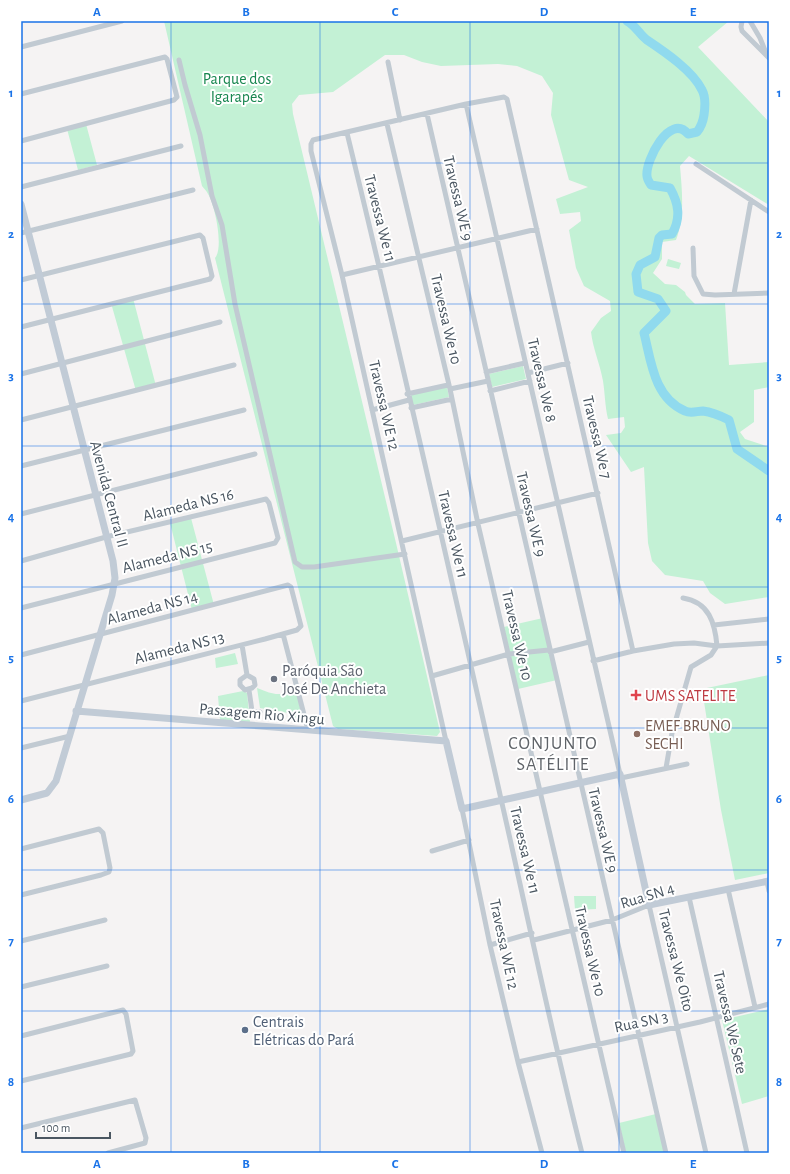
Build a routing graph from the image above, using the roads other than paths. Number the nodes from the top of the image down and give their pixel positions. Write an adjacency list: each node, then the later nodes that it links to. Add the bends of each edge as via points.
1 (122, 21): 4 (street)
2 (742, 21): 5 (street, via 742,31)
3 (752, 22): 5 (street)
4 (21, 47)
5 (767, 56)
6 (180, 60): 69 (street, via 184,86 200,135 212,196 222,225 235,304 295,562 300,566 319,567)
7 (388, 62): 11 (street)
8 (21, 94): 14 (street, via 165,57 177,96 174,100)
9 (466, 104): 10 (street); 22 (street, via 507,99); 24 (street, Travessa We 8)
10 (427, 114): 11 (street); 25 (street, Travessa WE 9)
11 (400, 120): 12 (street)
12 (387, 124): 13 (street); 27 (street, Travessa We 10)
13 (347, 133): 28 (street, Travessa We 11); 30 (street, via 313,140 311,144)
14 (21, 141)
15 (181, 146): 17 (street)
16 (696, 164): 19 (street)
17 (21, 187)
18 (193, 190): 23 (street)
19 (751, 200): 21 (street); 33 (street)
20 (21, 204): 23 (main road, Avenida Central II)
21 (769, 212)
22 (537, 229): 24 (street); 39 (street, Travessa We 7)
23 (24, 232): 29 (main road, Avenida Central II)
24 (497, 238): 25 (street); 38 (street, Travessa We 8)
25 (458, 248): 27 (street); 41 (street, Travessa WE 9)
26 (693, 248): 33 (street, via 694,276 701,291 706,294)
27 (419, 257): 28 (street); 46 (street, Travessa We 10)
28 (379, 266): 30 (street); 48 (street, Travessa We 11)
29 (39, 275): 31 (street); 34 (main road, Avenida Central II); 34 (street, via 200,235 205,245 212,275 210,279)
30 (342, 275): 54 (street, Travessa WE 12)
31 (21, 280)
32 (769, 293): 33 (street)
33 (734, 294)
34 (51, 319): 36 (street); 37 (main road, Avenida Central II)
35 (220, 322): 37 (street)
36 (21, 327)
37 (63, 363): 43 (street); 51 (main road, Avenida Central II)
38 (525, 363): 41 (street); 42 (street, Travessa We 8)
39 (568, 363): 42 (street); 59 (street, Travessa We 7)
40 (234, 365): 51 (street)
41 (486, 372): 44 (street, Travessa WE 9)
42 (528, 373): 45 (street, Travessa We 8)
43 (21, 374)
44 (488, 381): 46 (street); 47 (street, Travessa WE 9)
45 (530, 381): 47 (street); 62 (street, Travessa We 8)
46 (449, 387): 48 (street); 49 (street, Travessa We 10)
47 (490, 391): 64 (street, Travessa WE 9)
48 (407, 394): 50 (street, Travessa We 11)
49 (452, 399): 52 (street); 65 (street, Travessa We 10)
50 (409, 400): 52 (street, Travessa We 11); 54 (street)
51 (72, 407): 55 (street); 56 (main road, Avenida Central II)
52 (411, 408): 66 (street, Travessa We 11)
53 (244, 410): 56 (street)
54 (372, 410): 68 (street, Travessa WE 12)
55 (21, 420)
56 (84, 450): 58 (street); 60 (main road, Avenida Central II)
57 (255, 454): 60 (street)
58 (21, 466)
59 (598, 493): 62 (street); 84 (street, Travessa We 7)
60 (94, 494): 63 (street); 67 (main road, Avenida Central II)
61 (268, 499): 67 (street, Alameda NS 16); 71 (street, Alameda NS 15, via 277,542)
62 (559, 504): 64 (street); 79 (street, Travessa We 8)
63 (21, 514)
64 (518, 514): 65 (street); 83 (street, Travessa WE 9)
65 (478, 524): 66 (street); 86 (street, Travessa We 10)
66 (440, 532): 68 (street); 88 (street, Travessa We 11)
67 (106, 537): 70 (street, Alameda NS 16); 71 (main road, Avenida Central II, via 115,571)
68 (402, 541): 69 (street)
69 (405, 554): 90 (street)
70 (21, 561)
71 (115, 582): 74 (street, Alameda NS 15); 77 (main road, Avenida Central II)
72 (290, 586): 77 (street, Alameda NS 14); 78 (street, Alameda NS 13, via 300,626 297,630)
73 (683, 598): 76 (street, via 694,599 704,606)
74 (21, 608)
75 (769, 619): 76 (street)
76 (714, 625): 82 (street)
77 (100, 634): 85 (street, Alameda NS 14); 91 (main road, Avenida Central II)
78 (283, 634): 81 (street, Alameda NS 13); 96 (street)
79 (589, 642): 83 (street); 87 (street, Travessa We 8)
80 (769, 643): 82 (street)
81 (242, 645): 89 (street); 91 (street, Alameda NS 13)
82 (717, 646): 84 (street, via 674,644); 101 (street, via 711,655 691,667 672,733)
83 (550, 651): 86 (street); 103 (street, Travessa WE 9)
84 (633, 651): 87 (street)
85 (21, 654)
86 (509, 654): 88 (street); 104 (street, Travessa We 10)
87 (593, 661): 102 (street)
88 (470, 666): 90 (street); 106 (street, Travessa We 11)
89 (248, 675): 92 (street, via 257,682); 92 (street, via 240,680 242,688)
90 (432, 676): 98 (street)
91 (85, 684): 93 (street, Alameda NS 13); 94 (main road, Avenida Central II)
92 (249, 690): 95 (street, via 252,711)
93 (21, 701)
94 (76, 711): 96 (main road, Passagem Rio Xingu); 97 (main road, Avenida Central II)
95 (260, 712)
96 (308, 730): 98 (main road, Passagem Rio Xingu)
97 (70, 736): 99 (street); 105 (main road, Avenida Central II, via 52,789 43,795)
98 (446, 741): 107 (main road, Travessa WE 12)
99 (21, 748)
100 (687, 764): 101 (street)
101 (666, 768): 102 (street)
102 (620, 776): 103 (main road); 116 (main road, Travessa We Oito)
103 (580, 783): 104 (main road); 118 (street, Travessa WE 9)
104 (541, 791): 106 (main road); 119 (street, Travessa We 10)
105 (21, 800)
106 (502, 800): 107 (main road); 120 (street, Travessa We 11)
107 (462, 809): 108 (street, Travessa WE 12)
108 (469, 840): 110 (street); 123 (street, Travessa WE 12)
109 (21, 848): 114 (street, via 97,829 102,831 110,868 107,872)
110 (432, 851)
111 (768, 881): 112 (main road, Rua SN 4); 113 (street)
112 (728, 889): 115 (main road, Rua SN 4); 127 (street)
113 (769, 891)
114 (21, 895)
115 (689, 897): 116 (main road, Rua SN 4); 128 (street, Travessa We Sete)
116 (649, 905): 118 (street, Rua SN 4); 129 (street, Travessa We Oito)
117 (105, 920): 122 (street)
118 (612, 920): 119 (street, Rua SN 4); 131 (street, Travessa WE 9)
119 (574, 931): 121 (street, Rua SN 4); 132 (street, Travessa We 10)
120 (532, 933): 121 (street, Travessa We 11); 123 (street)
121 (534, 940): 133 (street, Travessa We 11)
122 (21, 941)
123 (490, 945): 134 (street, Travessa WE 12)
124 (107, 966): 125 (street)
125 (21, 987)
126 (769, 1004): 127 (street, Rua SN 3)
127 (755, 1008): 128 (street, Rua SN 3)
128 (716, 1017): 129 (street, Rua SN 3); 143 (street, Travessa We Sete)
129 (678, 1026): 131 (street, Rua SN 3); 142 (street, Travessa We Oito)
130 (21, 1036): 135 (street, via 122,1010 133,1050 132,1054)
131 (638, 1036): 132 (street, Rua SN 3); 141 (street, Travessa WE 9)
132 (599, 1044): 133 (street, Rua SN 3); 140 (street, Travessa We 10)
133 (557, 1054): 134 (street, Rua SN 3); 139 (street, Travessa We 11)
134 (518, 1062): 138 (street, Travessa WE 12)
135 (21, 1081)
136 (21, 1128): 137 (street, via 136,1100 146,1138 144,1143)
137 (108, 1153)
138 (542, 1153)
139 (582, 1153)
140 (624, 1153)
141 (666, 1153)
142 (706, 1153)
143 (747, 1153)

